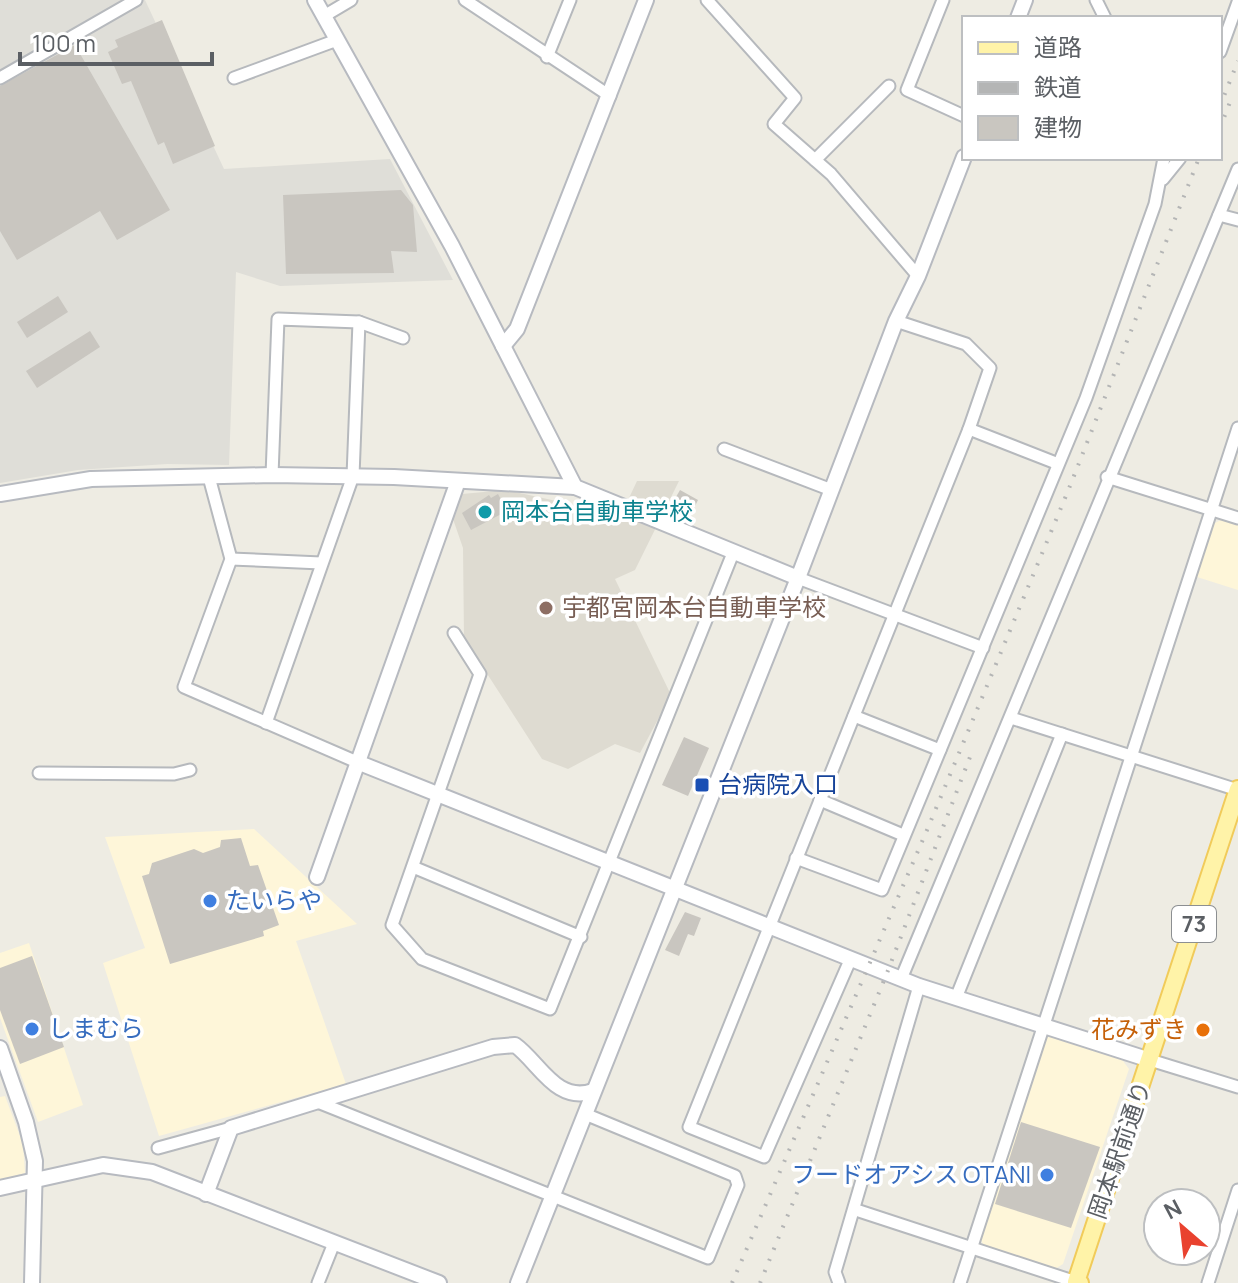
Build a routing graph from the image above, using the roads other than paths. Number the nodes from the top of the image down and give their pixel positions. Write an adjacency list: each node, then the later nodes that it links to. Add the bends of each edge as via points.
1 (136, 0): 14 (street)
2 (315, 0): 10 (street)
3 (351, 0): 10 (street)
4 (465, 0): 13 (street)
5 (646, 0): 17 (street)
6 (707, 0): 19 (street, via 795,98 774,124)
7 (943, 0): 18 (street, via 907,90)
8 (1238, 2): 12 (street)
9 (565, 3): 13 (street)
10 (324, 16): 11 (street)
11 (337, 40): 15 (street); 31 (street)
12 (1222, 46)
13 (547, 57): 17 (street)
14 (0, 78)
15 (234, 78)
16 (889, 86): 19 (street)
17 (610, 96): 31 (street, via 517,329)
18 (962, 115)
19 (815, 160): 27 (street)
20 (963, 160): 27 (street)
21 (1164, 160): 24 (street)
22 (1178, 160): 24 (street)
23 (1238, 169): 25 (street)
24 (1162, 181): 35 (street, via 1086,398)
25 (1219, 215): 26 (street); 39 (street)
26 (1238, 220)
27 (918, 276): 28 (street)
28 (896, 321): 33 (street, via 966,344 990,368); 42 (street)
29 (359, 322): 30 (street); 36 (street, via 278,319); 37 (street)
30 (403, 338)
31 (503, 346): 41 (street)
32 (1238, 428): 44 (street)
33 (969, 429): 35 (street); 50 (street)
34 (724, 449): 42 (street)
35 (1056, 463): 52 (street)
36 (272, 475): 37 (street); 38 (street)
37 (353, 476): 40 (street); 48 (street)
38 (209, 477): 43 (street, via 91,479); 47 (street)
39 (1107, 477): 44 (street); 54 (street)
40 (458, 481): 41 (street); 59 (street)
41 (575, 487): 46 (street)
42 (829, 489): 49 (street)
43 (0, 494)
44 (1211, 510): 45 (street); 58 (street)
45 (1238, 518)
46 (733, 553): 49 (street); 67 (street)
47 (231, 559): 48 (street); 55 (street, via 184,687)
48 (321, 563): 55 (street)
49 (798, 578): 50 (street); 70 (street)
50 (894, 613): 52 (street); 53 (street)
51 (454, 633): 63 (street, via 480,674)
52 (983, 648): 57 (street)
53 (854, 716): 57 (street); 64 (street)
54 (1011, 718): 56 (street); 74 (street)
55 (266, 723): 59 (street)
56 (1062, 734): 58 (street); 76 (street)
57 (940, 750): 65 (street)
58 (1131, 757): 62 (street); 77 (street)
59 (357, 762): 63 (street); 69 (street)
60 (190, 770): 61 (street)
61 (39, 773)
62 (1238, 790): 79 (main road, 岡本駅前通り / 73)
63 (438, 794): 67 (street); 68 (street)
64 (820, 800): 65 (street); 66 (street)
65 (903, 835): 66 (street, via 882,890)
66 (796, 858): 71 (street)
67 (609, 863): 70 (street); 72 (street)
68 (413, 867): 72 (street); 72 (street, via 392,925 422,959 550,1009)
69 (317, 877)
70 (674, 888): 71 (street); 81 (street)
71 (768, 926): 73 (street); 73 (street, via 689,1127 764,1157)
72 (581, 937)
73 (851, 958): 74 (street)
74 (901, 979): 75 (street)
75 (919, 986): 76 (street); 92 (street)
76 (956, 998): 77 (street)
77 (1042, 1025): 79 (street); 94 (street)
78 (0, 1048): 86 (street, via 32,1142)
79 (1150, 1060): 80 (street); 101 (main road, 岡本駅前通り / 73)
80 (1238, 1087)
81 (593, 1091): 82 (street, via 575,1092 555,1084 521,1049 508,1044); 83 (street)
82 (314, 1101): 84 (street); 90 (street)
83 (585, 1114): 90 (street); 90 (street, via 732,1172 738,1185 708,1258)
84 (231, 1128): 85 (street); 89 (street)
85 (158, 1148)
86 (37, 1177): 87 (street); 89 (street, via 103,1165 152,1172); 95 (street)
87 (0, 1188)
88 (1238, 1190): 91 (street)
89 (206, 1194): 93 (street)
90 (550, 1198): 98 (street)
91 (1235, 1208): 102 (street)
92 (856, 1210): 94 (street); 99 (street, via 835,1272)
93 (334, 1243): 96 (street); 97 (street)
94 (972, 1249): 100 (street); 101 (street)
95 (32, 1283)
96 (318, 1283)
97 (439, 1283)
98 (518, 1283)
99 (839, 1283)
100 (960, 1283)
101 (1077, 1283)
102 (1208, 1283)

